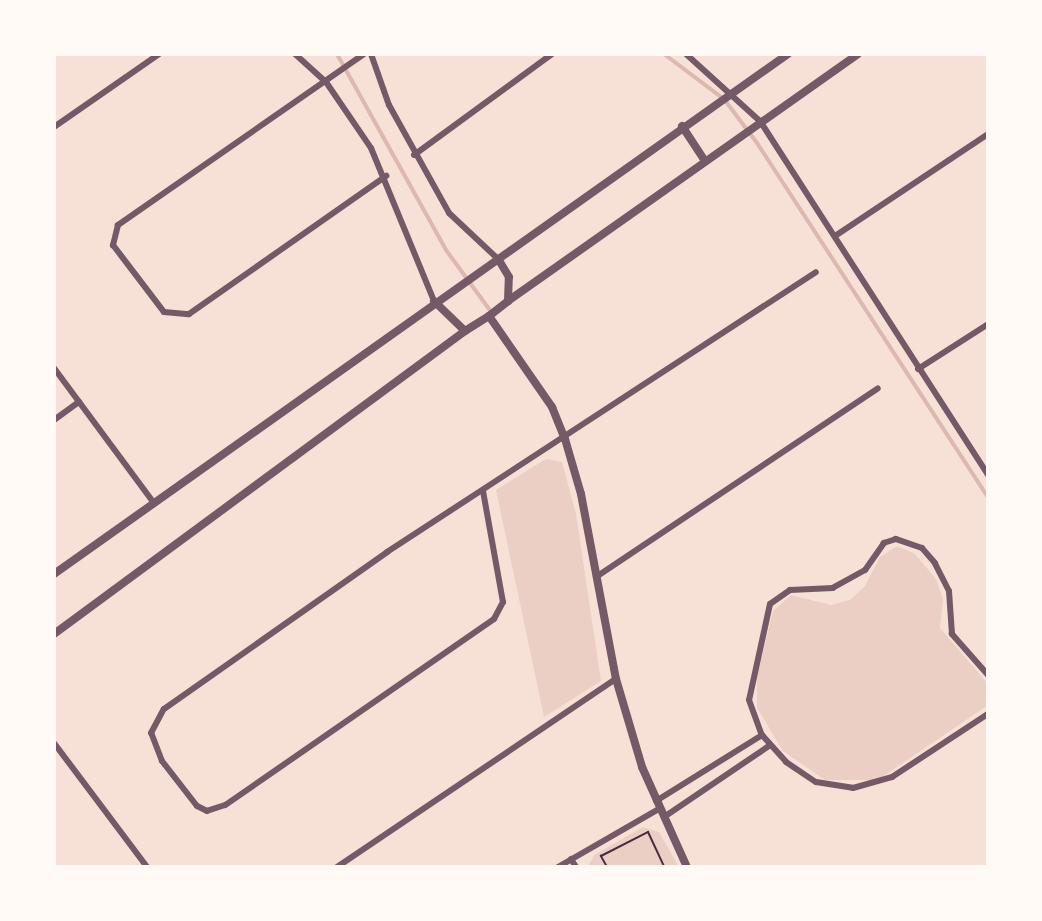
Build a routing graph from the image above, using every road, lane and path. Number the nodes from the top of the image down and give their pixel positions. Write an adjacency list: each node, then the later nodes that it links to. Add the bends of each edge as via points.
1 (159, 54): 13 (street)
2 (295, 54): 9 (street)
3 (364, 54): 9 (street)
4 (371, 54): 15 (street)
5 (552, 54): 15 (street)
6 (686, 54): 10 (street)
7 (788, 54): 10 (street)
8 (858, 54): 11 (street)
9 (326, 82): 17 (street); 17 (street, via 118,225 113,245 164,312 189,314)
10 (728, 93): 11 (street); 12 (street)
11 (760, 121): 16 (street); 18 (street)
12 (682, 126): 16 (street); 19 (street)
13 (54, 127)
14 (988, 134): 18 (street)
15 (414, 155): 19 (street, via 448,213)
16 (705, 161): 22 (street)
17 (386, 176): 21 (street)
18 (835, 236): 27 (street)
19 (498, 259): 21 (street); 22 (street, via 509,277)
20 (816, 272): 31 (street)
21 (434, 301): 25 (street); 34 (street)
22 (508, 302): 23 (street)
23 (489, 316): 25 (street); 31 (street, via 552,407)
24 (988, 324): 27 (street)
25 (465, 331): 37 (street)
26 (54, 368): 29 (street)
27 (918, 369): 32 (street)
28 (878, 388): 36 (street)
29 (79, 402): 30 (street); 34 (street)
30 (54, 420)
31 (565, 439): 33 (street); 36 (street)
32 (988, 475)
33 (483, 491): 33 (street, via 164,709 151,732 162,761 197,806 207,811 225,805 494,619 503,602)
34 (153, 502): 35 (street)
35 (54, 574)
36 (596, 577): 39 (street)
37 (54, 634)
38 (988, 675): 41 (street, via 952,634 949,591 935,563 922,548 896,539 884,543 865,570 833,588 790,591 770,604 749,700)
39 (616, 679): 44 (street); 48 (street)
40 (988, 714): 43 (street, via 872,786 816,782)
41 (762, 735): 43 (street); 44 (street)
42 (54, 743): 47 (street)
43 (770, 746): 45 (street)
44 (658, 805): 45 (street); 46 (street)
45 (664, 817): 53 (street)
46 (571, 859): 49 (street); 50 (street)
47 (147, 867)
48 (337, 867)
49 (558, 867)
50 (576, 867)
51 (607, 867): 52 (path, via 601,856 648,832)
52 (664, 867)
53 (687, 867)

